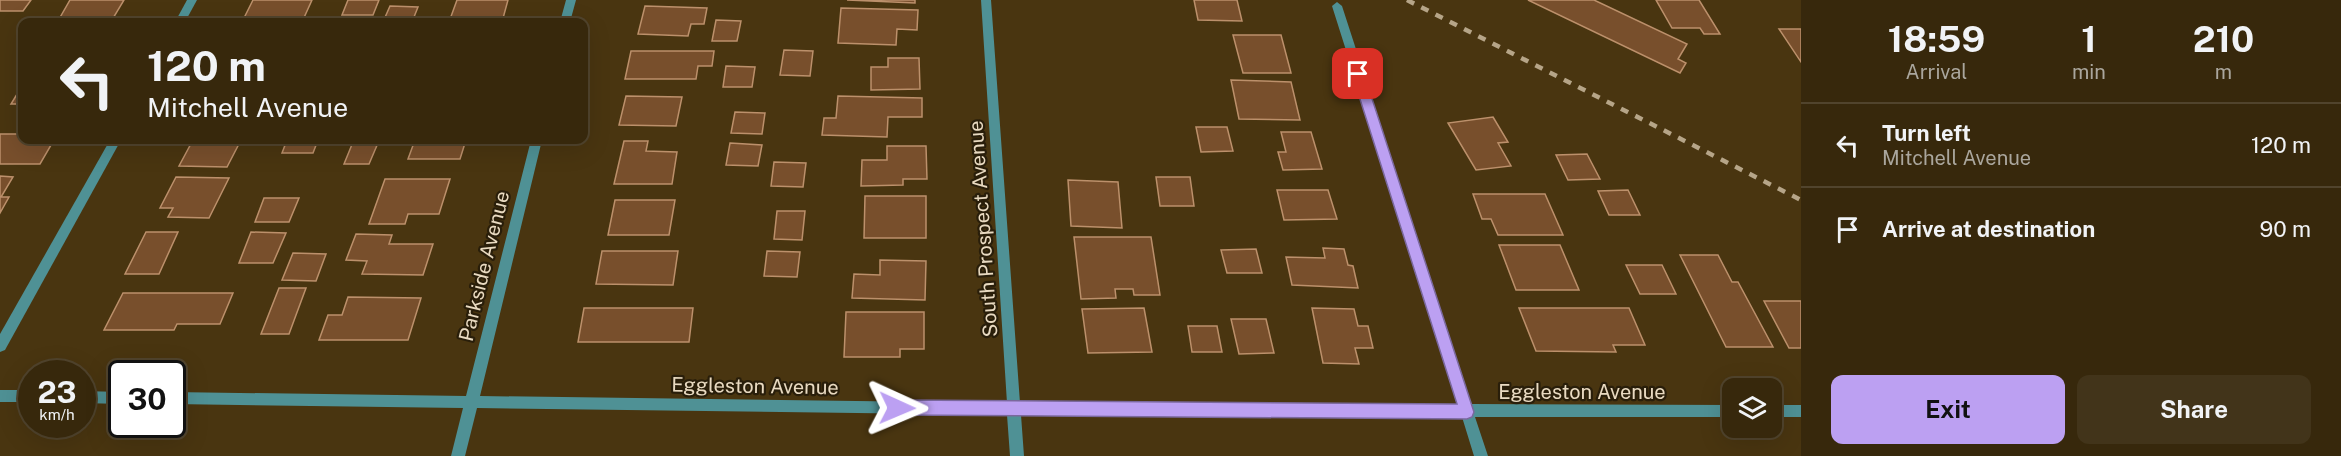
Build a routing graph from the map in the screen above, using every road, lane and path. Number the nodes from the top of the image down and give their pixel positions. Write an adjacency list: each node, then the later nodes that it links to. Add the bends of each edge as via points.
1 (192, 0): 5 (street)
2 (571, 0): 6 (street)
3 (986, 0): 14 (street, South Prospect Avenue)
4 (1337, 6): 18 (street)
5 (182, 18)
6 (566, 18)
7 (113, 144): 9 (street)
8 (535, 144): 13 (street, Parkside Avenue)
9 (0, 345)
10 (0, 396): 11 (street)
11 (18, 396)
12 (186, 398): 13 (street, Eggleston Avenue)
13 (471, 403): 14 (street, Eggleston Avenue); 19 (street, Parkside Avenue)
14 (1015, 409): 18 (street, Eggleston Avenue); 20 (street, South Prospect Avenue)
15 (1722, 411): 18 (street, Eggleston Avenue)
16 (1782, 411): 17 (street)
17 (1801, 411)
18 (1467, 412): 21 (street)
19 (458, 456)
20 (1017, 456)
21 (1481, 456)

